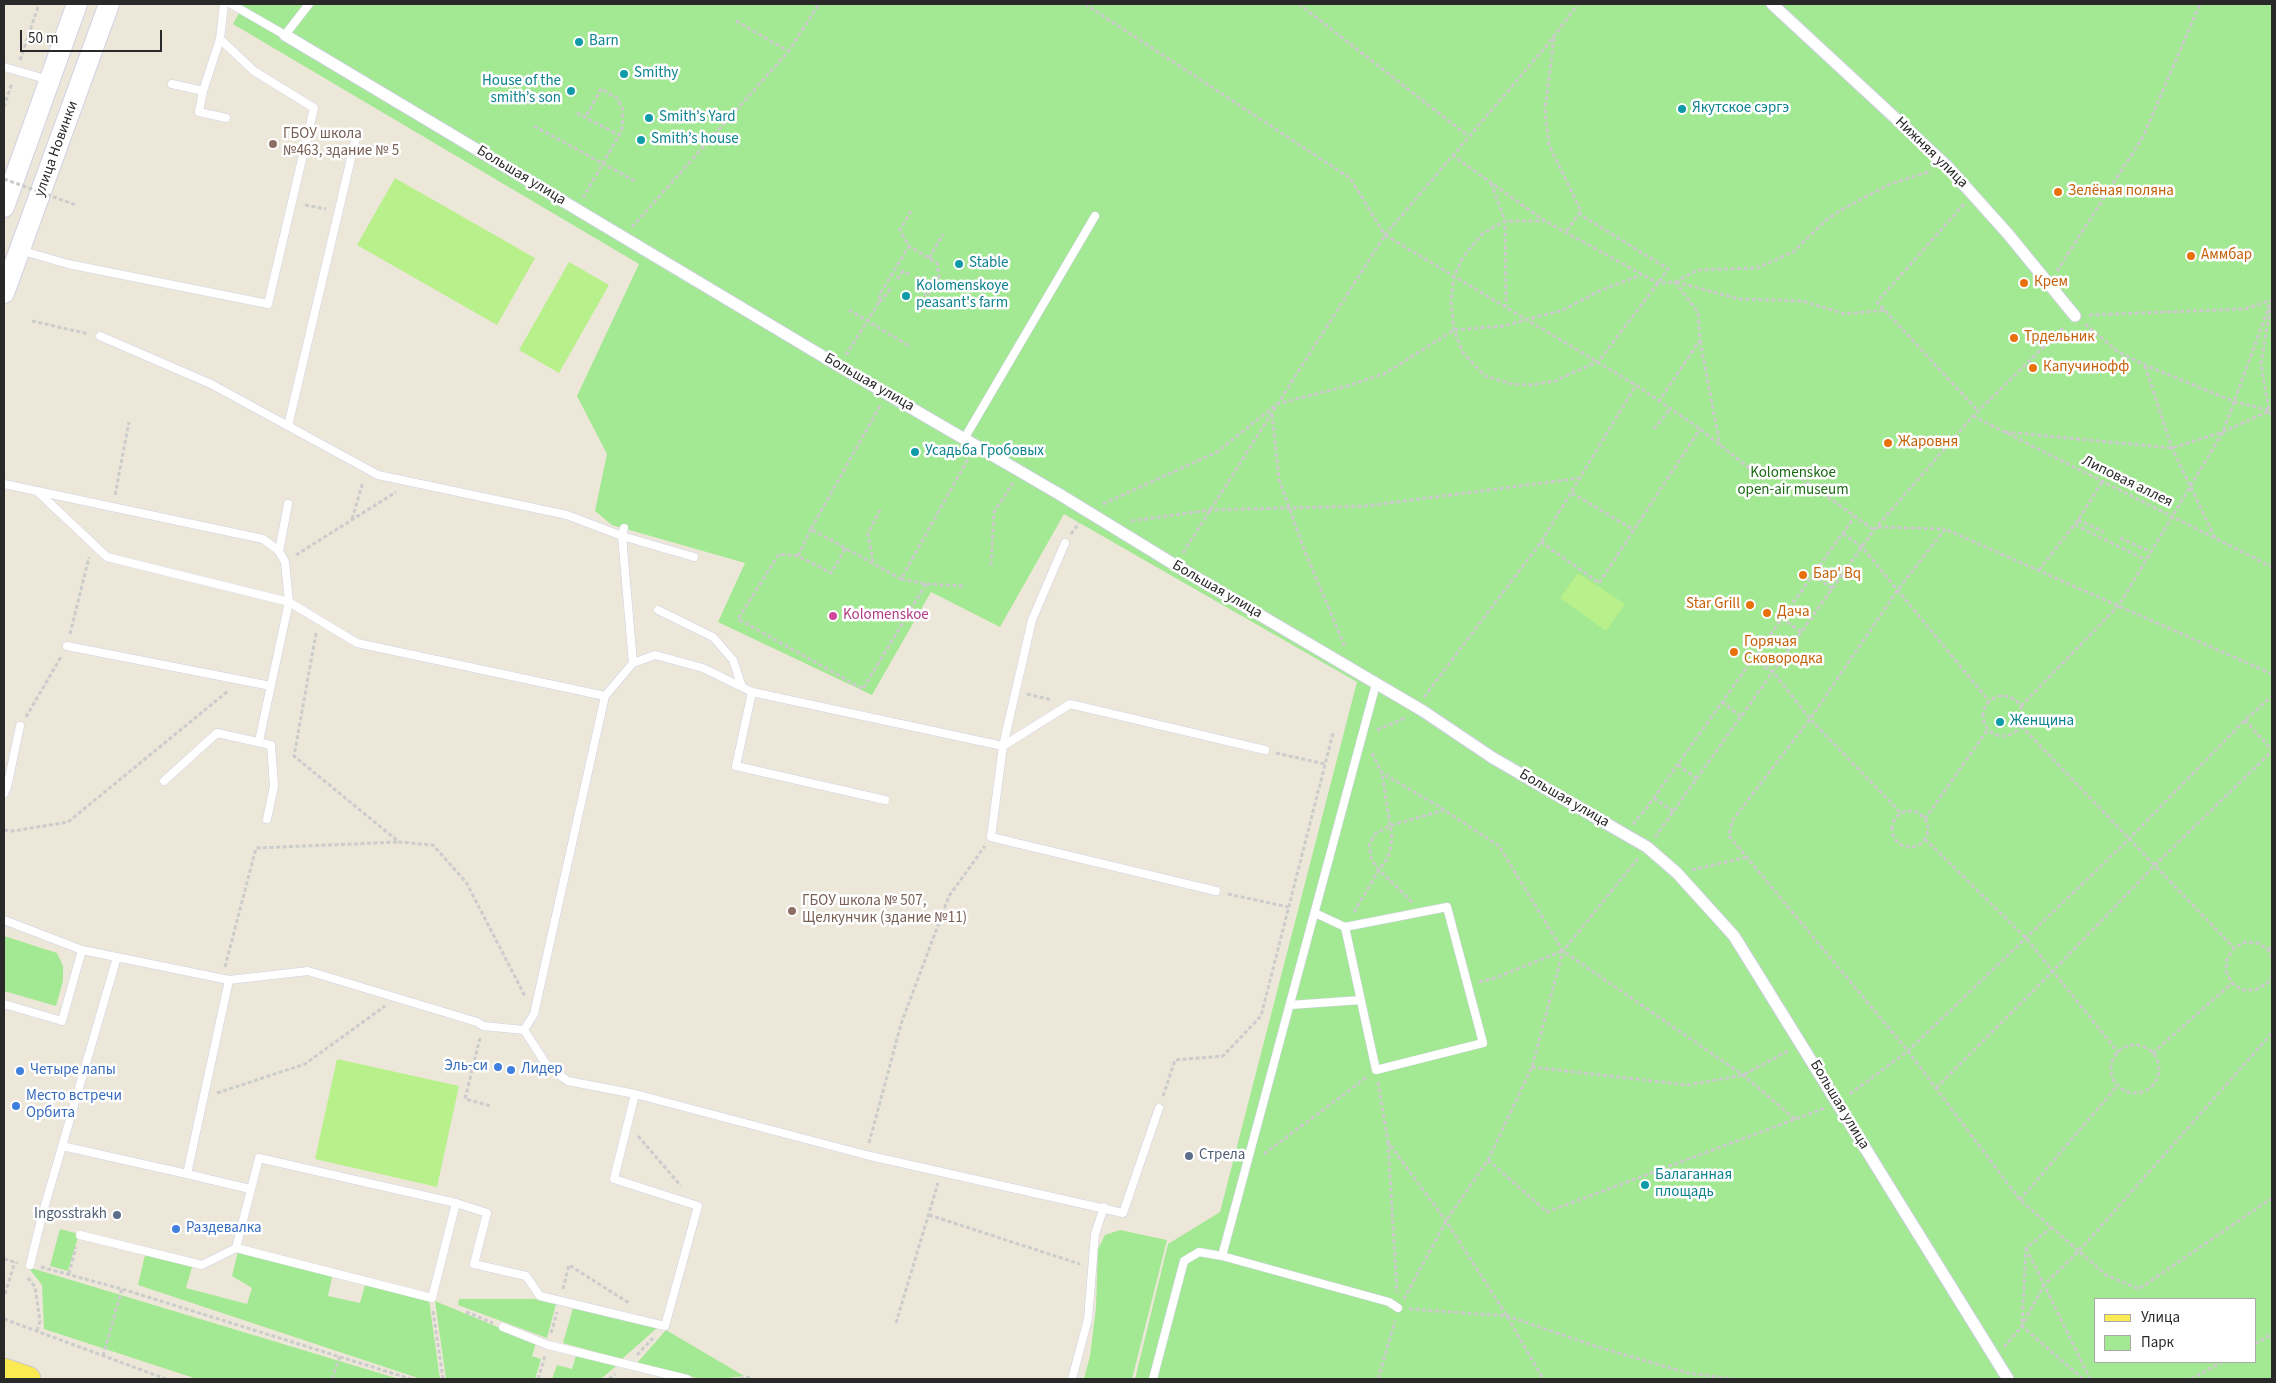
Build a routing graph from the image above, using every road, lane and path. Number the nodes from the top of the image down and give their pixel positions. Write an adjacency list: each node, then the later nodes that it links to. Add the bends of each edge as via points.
1 (39, 4): 19 (path)
2 (77, 4): 20 (street, улица Новинки)
3 (109, 4): 53 (street, улица Новинки)
4 (224, 4): 16 (lane)
5 (232, 4): 14 (lane, Большая улица)
6 (309, 4): 14 (lane)
7 (819, 4): 17 (path)
8 (1085, 4): 50 (path, via 1350,178)
9 (1299, 4): 30 (path)
10 (1578, 4): 15 (path)
11 (1772, 4): 33 (street, Нижняя улица)
12 (2200, 4): 61 (path, via 2144,137)
13 (736, 21): 17 (path)
14 (285, 35): 41 (street, Большая улица)
15 (1554, 37): 30 (path); 44 (path, via 1545,110 1549,144 1581,211)
16 (220, 39): 22 (lane); 38 (lane, via 254,71 314,108)
17 (788, 52): 51 (path)
18 (4, 67): 19 (lane)
19 (17, 70): 20 (lane); 23 (path)
20 (49, 80): 40 (street, улица Новинки)
21 (172, 84): 22 (lane)
22 (203, 91): 25 (lane, via 199,112)
23 (4, 107)
24 (577, 113): 26 (path)
25 (226, 118)
26 (585, 118): 29 (path); 29 (path, via 601,89 617,98 623,110)
27 (534, 126): 32 (path)
28 (357, 133): 43 (lane)
29 (619, 135): 32 (path)
30 (1468, 136): 31 (path)
31 (1452, 155): 36 (path); 50 (path)
32 (603, 163): 35 (path); 41 (path)
33 (1948, 166): 37 (street, Нижняя улица); 59 (path, via 1890,184 1843,209 1826,220 1793,252 1757,268 1698,270)
34 (4, 179): 39 (path, bridge)
35 (635, 181)
36 (1491, 183): 46 (path); 47 (path)
37 (1972, 194): 61 (street, Нижняя улица); 69 (path, via 1877,302)
38 (292, 202): 43 (path); 53 (lane, via 268,304 68,264)
39 (76, 205)
40 (4, 207)
41 (577, 209): 51 (street, Большая улица)
42 (911, 211): 52 (path, via 900,230)
43 (338, 212): 93 (lane)
44 (1578, 214): 49 (path); 60 (path, via 1668,269)
45 (1095, 216): 98 (lane)
46 (1545, 221): 47 (path); 49 (path)
47 (1504, 222): 57 (path, via 1483,233 1463,257); 67 (path)
48 (943, 234): 54 (path)
49 (1565, 234): 56 (path)
50 (1384, 235): 57 (path); 85 (path)
51 (624, 237): 80 (street, Большая улица)
52 (909, 246): 54 (path); 66 (path, via 881,292)
53 (20, 250): 63 (street, улица Новинки)
54 (929, 258): 64 (path, via 937,263 939,277 928,296)
55 (910, 275): 58 (path, via 903,271)
56 (1642, 275): 60 (path); 71 (path, via 1599,291 1563,310)
57 (1454, 276): 67 (path); 74 (path, via 1450,302)
58 (897, 279)
59 (1675, 282): 60 (path); 69 (path, via 1738,299 1802,301 1845,314); 76 (path, via 1698,312)
60 (1658, 283): 78 (path)
61 (2049, 285): 70 (street, Нижняя улица)
62 (892, 287): 66 (path)
63 (4, 293)
64 (924, 294)
65 (2272, 300): 70 (path, via 2245,309); 84 (path); 88 (path, via 2261,364)
66 (878, 304): 73 (path)
67 (1506, 307): 71 (path)
68 (849, 310): 73 (path)
69 (1884, 310): 87 (path)
70 (2075, 316): 79 (path, via 2118,352); 87 (path)
71 (1528, 320): 74 (path, via 1503,326); 78 (path)
72 (32, 321): 75 (path)
73 (868, 321): 77 (path); 80 (path)
74 (1454, 330): 78 (path, via 1463,353 1485,376 1512,384 1555,381); 85 (path, via 1384,374)
75 (100, 336): 93 (lane, via 211,384)
76 (1700, 340): 83 (path); 99 (path)
77 (911, 347)
78 (1599, 361): 81 (path)
79 (2145, 365): 84 (path); 100 (path)
80 (839, 366): 82 (street, Большая улица)
81 (1636, 385): 83 (path); 103 (path)
82 (888, 394): 98 (street, Большая улица); 124 (path)
83 (1659, 401): 86 (path)
84 (2235, 402): 88 (path); 97 (path)
85 (1277, 404): 89 (path); 115 (path, via 1217,452)
86 (1670, 409): 94 (path); 95 (path)
87 (1978, 411): 90 (path)
88 (2270, 411): 91 (path); 97 (path)
89 (1272, 412): 112 (path, via 1279,479); 114 (path)
90 (1973, 416): 96 (path, Липовая аллея); 122 (path)
91 (2272, 416)
92 (129, 422): 111 (path)
93 (288, 426): 101 (lane)
94 (1654, 429)
95 (1700, 429): 99 (path); 125 (path)
96 (2002, 432): 100 (path); 105 (path, Липовая аллея)
97 (2223, 432): 100 (path); 107 (path)
98 (969, 442): 102 (street, Большая улица); 148 (path, via 965,468)
99 (1720, 445): 116 (path, via 1763,479 1787,468)
100 (2172, 448): 107 (path)
101 (366, 468): 104 (lane, via 378,475); 118 (path)
102 (1020, 472): 115 (street, Большая улица); 143 (path, via 994,512)
103 (1581, 478): 109 (path); 112 (path, via 1365,506)
104 (412, 482): 118 (path); 126 (lane, via 567,515)
105 (2102, 482): 117 (path, Липовая аллея); 119 (path)
106 (4, 484): 108 (lane)
107 (2190, 486): 117 (path); 130 (path)
108 (38, 492): 111 (lane); 133 (lane)
109 (1572, 493): 125 (path); 131 (path)
110 (288, 504): 136 (lane)
111 (112, 507): 136 (lane, via 263,539)
112 (1289, 508): 114 (path); 161 (path)
113 (880, 510): 142 (path, via 868,533)
114 (1210, 510): 121 (path); 144 (path)
115 (1087, 512): 121 (street, Большая улица); 132 (path)
116 (1855, 516): 122 (path); 128 (path)
117 (2172, 516): 130 (path, Липовая аллея); 137 (path)
118 (352, 520): 141 (path)
119 (2078, 520): 120 (path); 127 (path)
120 (2074, 525): 140 (path); 146 (path)
121 (1108, 526): 144 (street, Большая улица)
122 (1876, 528): 123 (path); 134 (path)
123 (1945, 529): 146 (path); 152 (path)
124 (811, 530): 135 (path); 138 (path)
125 (1634, 530): 131 (path, via 1599,582)
126 (623, 532): 139 (lane); 163 (lane)
127 (2104, 532)
128 (1843, 534): 134 (path); 147 (path)
129 (2120, 538): 137 (path)
130 (2215, 538): 145 (path, Липовая аллея)
131 (1542, 542): 178 (path)
132 (1065, 543): 171 (lane, via 1032,620)
133 (92, 544): 153 (lane, via 107,557); 159 (path)
134 (1862, 547): 151 (path); 152 (path)
135 (846, 548): 138 (path, via 831,573); 142 (path)
136 (279, 551): 141 (lane)
137 (2151, 552): 140 (path)
138 (798, 556): 149 (path, via 779,554 738,619 862,688)
139 (694, 557)
140 (2146, 560): 154 (path)
141 (285, 562): 153 (lane)
142 (873, 563): 148 (path)
143 (991, 565)
144 (1175, 566): 167 (street, Большая улица)
145 (2272, 567)
146 (2039, 570): 154 (path)
147 (1813, 576): 151 (path); 156 (path)
148 (901, 579): 149 (path)
149 (926, 584): 150 (path)
150 (964, 586)
151 (1833, 589): 158 (path)
152 (1897, 591): 175 (path); 181 (path)
153 (289, 602): 157 (lane); 168 (lane)
154 (2119, 606): 165 (path); 179 (path)
155 (658, 610): 169 (lane, via 713,636 733,660)
156 (1782, 618): 158 (path); 162 (path)
157 (318, 620): 173 (lane, via 357,643); 211 (path, via 294,756)
158 (1802, 633): 164 (path)
159 (70, 636)
160 (67, 646): 166 (lane); 183 (path)
161 (1349, 656)
162 (1754, 659): 164 (path); 176 (path)
163 (633, 663): 169 (lane, via 655,655 703,668); 173 (lane)
164 (1774, 673): 180 (path); 181 (path)
165 (2272, 674)
166 (237, 679): 168 (lane); 207 (path, via 230,689 68,822)
167 (1376, 684): 178 (street, Большая улица); 187 (lane)
168 (271, 686): 188 (lane)
169 (742, 687): 170 (lane)
170 (752, 692): 189 (lane); 199 (lane, via 736,766)
171 (1016, 692): 177 (path); 189 (lane)
172 (1415, 694): 178 (path)
173 (604, 696): 241 (lane)
174 (2272, 696): 182 (path)
175 (1990, 701): 179 (path, via 1994,697 2007,696); 185 (path, via 1983,712)
176 (1722, 702): 180 (path); 193 (path)
177 (1070, 704): 189 (lane); 190 (lane)
178 (1421, 706): 187 (path); 212 (street, Большая улица, via 1493,758)
179 (2021, 706): 184 (path)
180 (1742, 717): 195 (path)
181 (1810, 719): 203 (path); 213 (path, via 1732,821 1730,836)
182 (2245, 720): 191 (path); 210 (path)
183 (20, 726): 197 (lane)
184 (2021, 726): 185 (path, via 2008,736 1997,735); 210 (path)
185 (1988, 729): 205 (path)
186 (1333, 732): 192 (path)
187 (1363, 736): 194 (path); 219 (lane)
188 (259, 741): 196 (lane, via 217,732); 204 (lane, via 271,745 274,786)
189 (1003, 746): 208 (lane)
190 (1265, 750): 192 (path)
191 (2272, 750): 214 (path)
192 (1325, 764): 218 (path)
193 (1678, 765): 195 (path); 198 (path)
194 (1382, 772): 200 (path); 206 (path)
195 (1697, 779): 202 (path)
196 (164, 781)
197 (4, 794)
198 (1654, 798): 201 (path); 202 (path)
199 (885, 800)
200 (1444, 810): 206 (path); 227 (path, via 1498,846)
201 (1645, 810)
202 (1674, 812): 212 (path)
203 (1902, 813): 205 (path, via 1916,812); 209 (path, via 1892,828 1899,844 1916,847)
204 (267, 819)
205 (1925, 819): 209 (path, via 1928,829)
206 (1389, 826): 215 (path, via 1392,838 1390,852); 215 (path, via 1376,834 1370,846 1372,860)
207 (4, 830)
208 (991, 837): 217 (lane); 263 (path, via 949,896 901,1024)
209 (1925, 839): 223 (path)
210 (2129, 839): 214 (path); 223 (path)
211 (399, 842): 233 (path, via 256,848); 241 (path, via 433,845 466,882)
212 (1648, 847): 216 (street, Большая улица); 227 (path)
213 (1748, 857): 216 (path); 246 (path)
214 (2154, 866): 225 (path); 231 (path)
215 (1379, 870): 220 (path); 222 (path)
216 (1677, 873): 245 (street, Большая улица, via 1734,936)
217 (1216, 891): 218 (path)
218 (1288, 907): 258 (path, via 1261,1016 1223,1056 1175,1060)
219 (1315, 913): 222 (lane); 240 (lane)
220 (1423, 913): 222 (lane); 236 (lane, via 1447,907)
221 (4, 920): 226 (lane)
222 (1345, 927): 238 (lane)
223 (2026, 938): 231 (path); 246 (path)
224 (2272, 946): 228 (path)
225 (2234, 948): 228 (path, via 2245,942 2258,943); 235 (path, via 2227,959 2226,971)
226 (82, 950): 229 (lane); 239 (lane, via 62,1021)
227 (1563, 950): 236 (path, via 1495,978); 249 (path); 251 (path)
228 (2268, 950): 230 (path)
229 (117, 957): 233 (lane); 262 (lane)
230 (2272, 958)
231 (2053, 971): 247 (path); 253 (path)
232 (2272, 971): 234 (path)
233 (226, 980): 237 (lane, via 308,971); 255 (lane)
234 (2271, 981): 235 (path, via 2255,990 2242,990)
235 (2232, 983): 248 (path)
236 (1469, 985): 250 (lane, via 1483,1043)
237 (396, 998): 242 (lane); 255 (path, via 305,1064)
238 (1361, 1000): 240 (lane); 250 (lane)
239 (4, 1004)
240 (1290, 1005): 265 (lane)
241 (534, 1014): 243 (lane)
242 (483, 1026): 243 (lane); 257 (path, via 465,1100)
243 (524, 1030): 254 (lane, via 548,1068 568,1081)
244 (2272, 1034): 280 (path)
245 (1802, 1044): 251 (path); 256 (street, Большая улица)
246 (1908, 1051): 253 (path); 256 (path)
247 (2118, 1052): 248 (path, via 2129,1046 2142,1046); 252 (path, via 2111,1062 2111,1075)
248 (2152, 1053): 252 (path, via 2158,1064 2158,1077 2151,1087 2140,1093 2128,1093)
249 (1532, 1067): 251 (path, via 1688,1085); 264 (path)
250 (1376, 1070): 261 (path); 265 (path)
251 (1743, 1076): 259 (path)
252 (2117, 1086): 270 (path)
253 (1936, 1088): 270 (path)
254 (635, 1094): 260 (lane); 263 (lane)
255 (204, 1097): 267 (lane)
256 (1837, 1104): 259 (path); 306 (street, Большая улица)
257 (491, 1106)
258 (1159, 1108): 273 (lane, via 1123,1213)
259 (1795, 1119): 264 (path, via 1547,1212)
260 (627, 1123): 272 (path); 272 (lane, via 614,1179)
261 (1388, 1142): 275 (path); 294 (path)
262 (62, 1146): 267 (lane); 284 (lane)
263 (866, 1154): 266 (lane)
264 (1488, 1160): 275 (path)
265 (1245, 1168): 281 (lane)
266 (942, 1171): 273 (lane); 274 (path)
267 (186, 1174): 268 (lane)
268 (250, 1188): 271 (lane, via 259,1158); 278 (lane)
269 (2272, 1198): 280 (path, via 2139,1289 2106,1275)
270 (2020, 1200): 276 (path)
271 (456, 1203): 291 (lane); 292 (lane, via 487,1213 474,1264 526,1276 540,1296)
272 (698, 1206): 292 (lane, via 665,1326)
273 (1104, 1207): 285 (lane, via 1095,1234)
274 (928, 1215): 285 (path); 298 (path)
275 (1446, 1221): 294 (path); 296 (path)
276 (2052, 1227): 279 (path); 280 (path)
277 (80, 1235): 278 (lane, via 202,1265); 286 (path)
278 (236, 1248): 291 (lane)
279 (2026, 1248): 287 (path); 299 (path)
280 (2079, 1251): 287 (path)
281 (1222, 1256): 294 (lane, via 1388,1302); 318 (lane, via 1200,1252 1184,1260)
282 (4, 1259): 283 (path)
283 (15, 1262): 284 (path); 290 (path)
284 (30, 1265): 286 (path)
285 (1092, 1268): 317 (lane, via 1088,1319)
286 (68, 1274): 289 (path)
287 (2044, 1285): 299 (path); 324 (path)
288 (35, 1287): 301 (path, via 40,1321)
289 (122, 1289): 304 (path); 305 (path)
290 (4, 1293)
291 (432, 1298): 314 (path)
292 (560, 1301): 293 (path, via 569,1265)
293 (633, 1305)
294 (1398, 1308): 296 (path); 319 (path)
295 (466, 1312): 300 (path)
296 (1507, 1316): 320 (path); 321 (path, via 1688,1373)
297 (4, 1319): 301 (path)
298 (896, 1323)
299 (2022, 1326): 306 (path); 323 (path)
300 (503, 1327): 315 (lane, via 548,1345)
301 (37, 1331): 304 (path)
302 (2272, 1334): 303 (path)
303 (2256, 1343)
304 (103, 1356): 311 (path)
305 (340, 1356): 312 (path); 313 (path)
306 (1995, 1357): 322 (street, Большая улица)
307 (2220, 1363): 325 (path)
308 (4, 1371): 310 (main road)
309 (750, 1377): 316 (path)
310 (28, 1379)
311 (166, 1379)
312 (332, 1379)
313 (411, 1379)
314 (443, 1379)
315 (687, 1379)
316 (740, 1379)
317 (1072, 1379)
318 (1153, 1379)
319 (1378, 1379)
320 (1543, 1379)
321 (1733, 1379)
322 (2008, 1379)
323 (2083, 1379)
324 (2090, 1379)
325 (2191, 1379)

